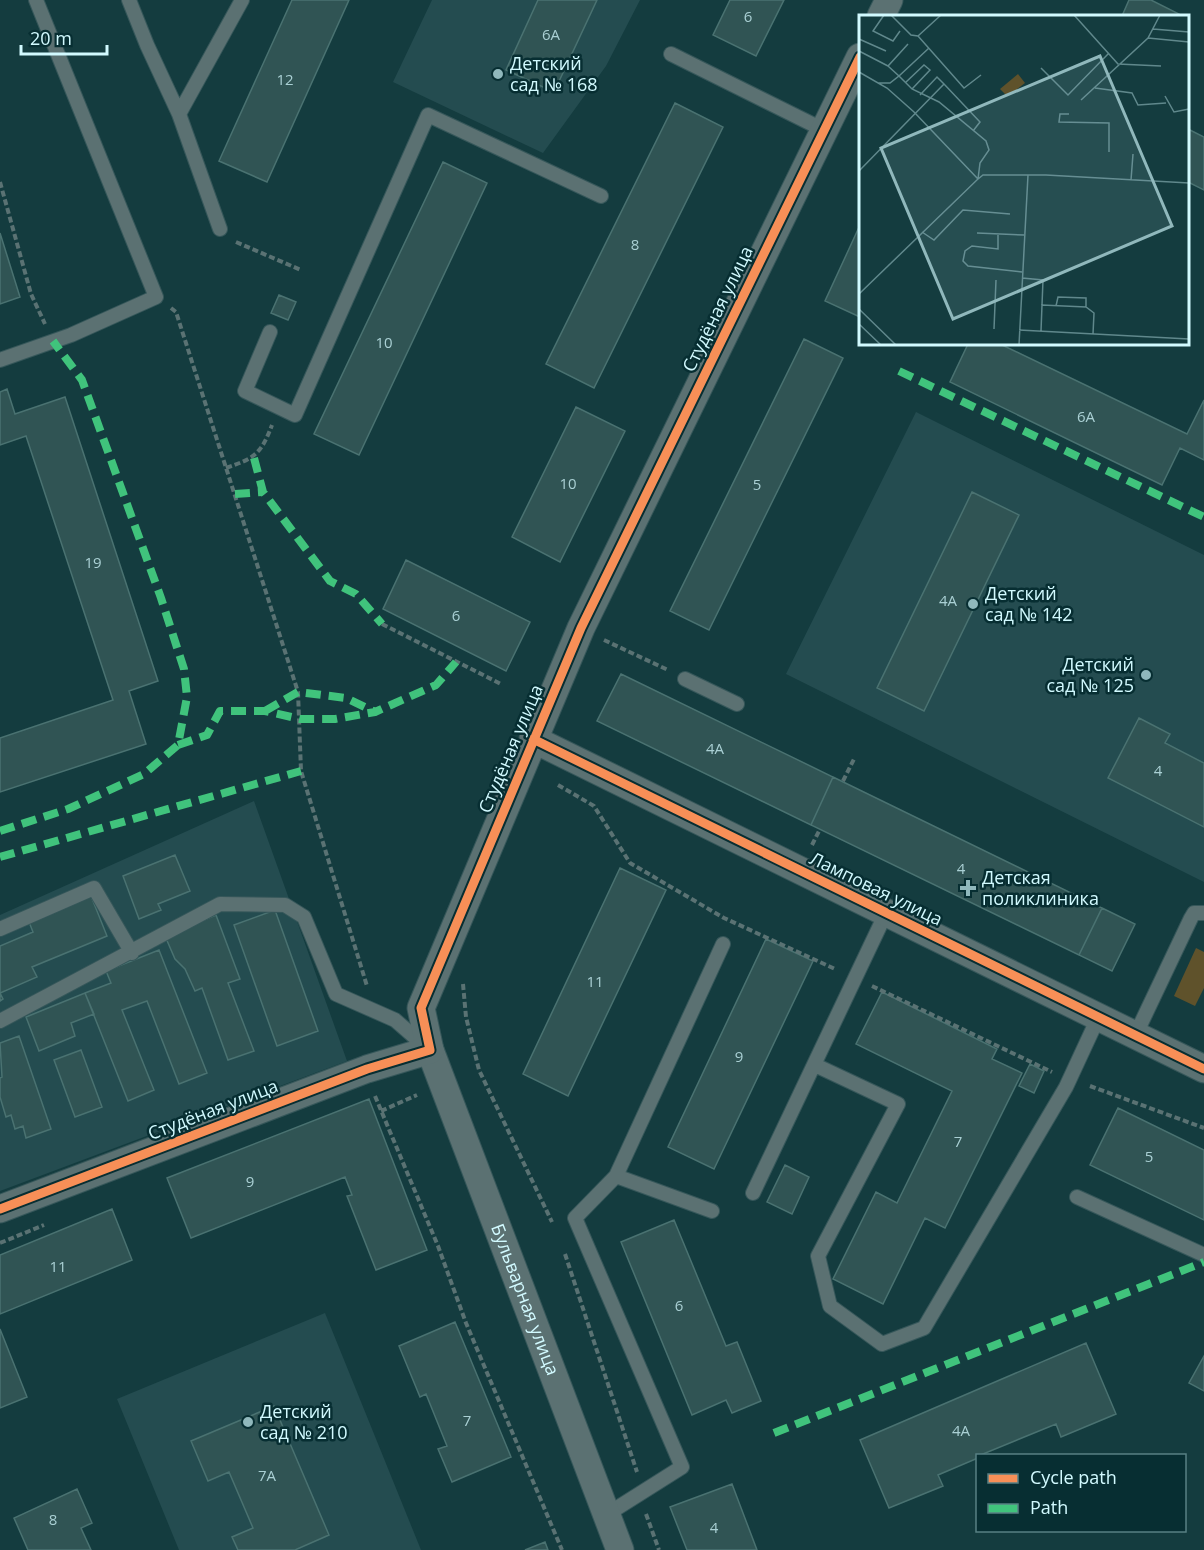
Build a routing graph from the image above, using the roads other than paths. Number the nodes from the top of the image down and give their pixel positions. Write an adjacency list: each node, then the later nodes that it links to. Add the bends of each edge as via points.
1 (36, 0): 13 (lane, via 156,297)
2 (129, 0): 8 (lane)
3 (242, 0): 8 (lane)
4 (889, 0): 5 (street)
5 (881, 15)
6 (671, 54): 9 (lane)
7 (859, 61): 9 (street, Студёная улица)
8 (179, 114): 11 (lane)
9 (824, 130): 16 (street, Студёная улица, via 581,628)
10 (601, 195): 12 (lane, via 428,116 295,415 245,391)
11 (220, 229)
12 (270, 332)
13 (0, 360)
14 (685, 678): 15 (lane)
15 (737, 704)
16 (533, 739): 17 (street, Ламповая улица); 25 (street, Студёная улица, via 421,1008)
17 (886, 913): 22 (street, Ламповая улица); 26 (lane)
18 (1204, 913): 24 (lane, via 1194,913 1191,918)
19 (0, 929): 21 (lane, via 94,888)
20 (723, 944): 28 (lane)
21 (132, 953): 23 (lane); 25 (lane, via 220,904 285,905 304,917 336,994 395,1020)
22 (1098, 1018): 24 (street, Ламповая улица); 26 (lane, via 1070,1078 924,1328 882,1344 830,1306 818,1256 898,1104)
23 (0, 1021)
24 (1135, 1036): 27 (street, Ламповая улица)
25 (430, 1050): 31 (street, Студёная улица, via 367,1069); 34 (street, Бульварная улица)
26 (815, 1065): 29 (lane)
27 (1204, 1069)
28 (616, 1176): 32 (lane); 34 (lane, via 575,1218 682,1467)
29 (753, 1193)
30 (1077, 1197): 33 (lane)
31 (0, 1209)
32 (711, 1211)
33 (1204, 1255)
34 (606, 1515): 35 (street, Бульварная улица)
35 (620, 1550)

